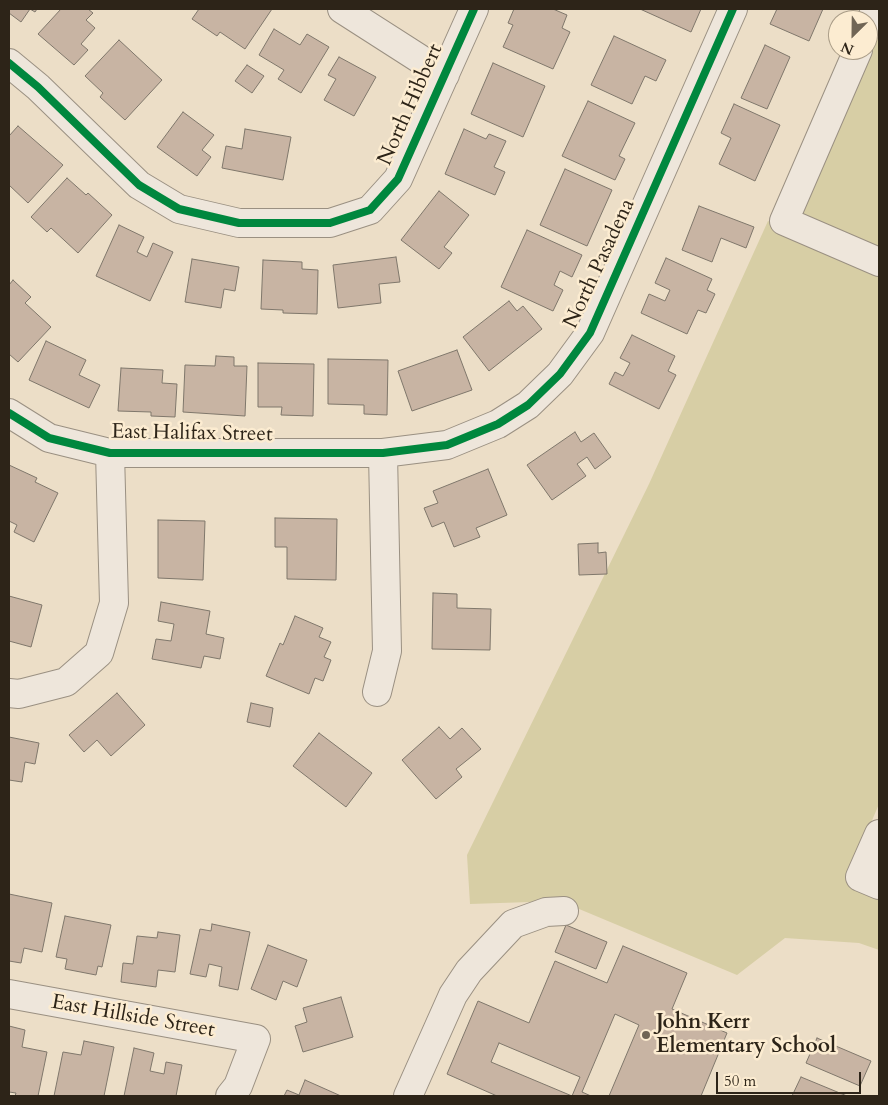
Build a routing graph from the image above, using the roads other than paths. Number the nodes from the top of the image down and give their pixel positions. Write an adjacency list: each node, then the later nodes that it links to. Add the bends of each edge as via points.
1 (342, 9): 6 (street)
2 (474, 9): 6 (street, North Hibbert)
3 (732, 9): 10 (street, North Pasadena, via 590,333 560,374 528,404 498,424 447,445)
4 (854, 60): 7 (street, via 784,221)
5 (9, 63): 6 (street, North Hibbert, via 140,185 179,209 239,223 330,223 370,210 398,179)
6 (444, 75)
7 (879, 262)
8 (9, 413): 9 (street, East Halifax Street, via 49,438)
9 (110, 453): 10 (street, East Halifax Street); 12 (street, via 114,603 99,653 66,682 19,694)
10 (383, 453): 11 (street, via 387,652)
11 (377, 692)
12 (9, 693)
13 (879, 834): 14 (street)
14 (870, 881)
15 (564, 912): 18 (street, via 546,912 513,924 468,971 453,995)
16 (9, 994): 17 (street, East Hillside Street, via 256,1039 238,1086)
17 (230, 1096)
18 (408, 1096)

